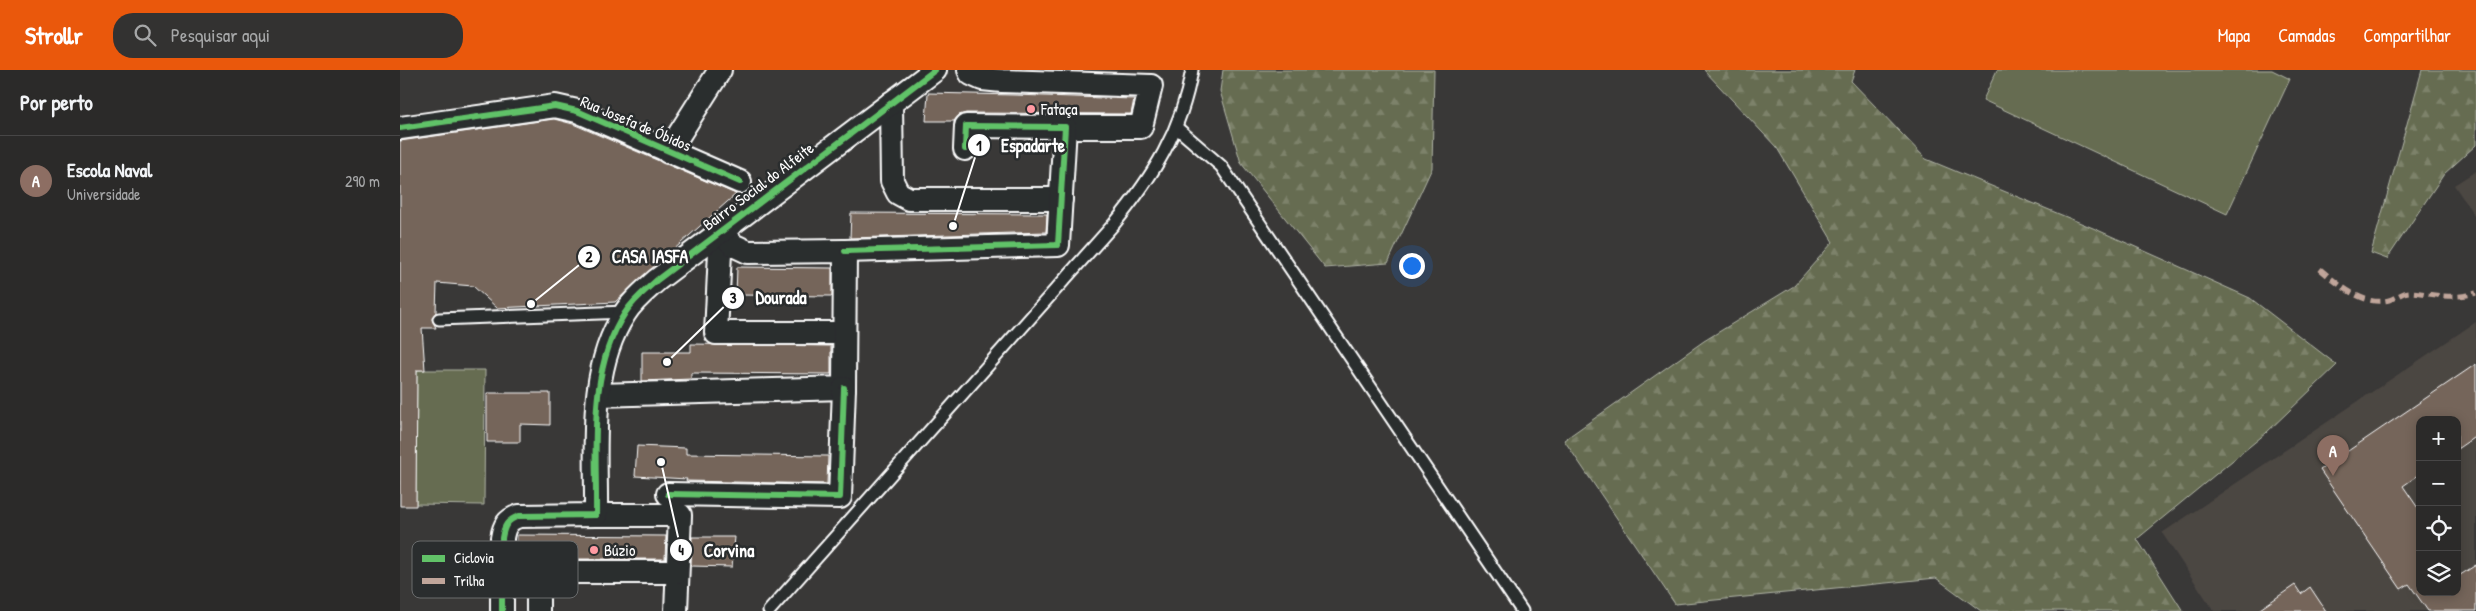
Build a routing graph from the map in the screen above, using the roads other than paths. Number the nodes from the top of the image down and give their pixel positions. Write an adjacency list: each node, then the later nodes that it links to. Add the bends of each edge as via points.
1 (720, 70): 10 (street)
2 (935, 70): 5 (street, Bairro Social do Alfeite)
3 (970, 70): 6 (street, via 971,74 982,79 1002,81 1151,86 1141,126)
4 (1192, 70): 8 (lane)
5 (891, 104): 12 (street, via 892,181 898,193 909,198); 13 (street, Bairro Social do Alfeite)
6 (1065, 127): 9 (street, via 966,126); 12 (street, Bairro Social do Alfeite)
7 (400, 128): 10 (street, Rua Josefa de Óbidos, via 555,106 577,111)
8 (1177, 128): 30 (lane, via 1142,190 1114,224); 31 (lane, via 1221,166)
9 (965, 149)
10 (668, 152): 11 (street, Rua Josefa de Óbidos)
11 (740, 182)
12 (1061, 200): 14 (street, Bairro Social do Alfeite, via 1058,245)
13 (721, 232): 14 (street, Bairro Social do Alfeite, via 733,245 748,252); 15 (street, Bairro Social do Alfeite, via 657,280); 17 (street, Bairro Social do Alfeite, via 716,333)
14 (845, 251): 17 (street)
15 (626, 312): 16 (lane); 19 (street, Bairro Social do Alfeite, via 607,348)
16 (439, 319)
17 (844, 333): 18 (street)
18 (844, 388): 19 (street); 20 (street, via 840,497)
19 (599, 394): 21 (street, Bairro Social do Alfeite)
20 (668, 494)
21 (596, 515): 22 (street, via 519,516 510,519 504,528); 24 (street, via 680,515)
22 (502, 541)
23 (578, 572): 24 (street)
24 (677, 572): 29 (street)
25 (502, 598): 27 (street)
26 (538, 598): 28 (street)
27 (502, 611)
28 (538, 611)
29 (676, 611)
30 (769, 611)
31 (1522, 611)

